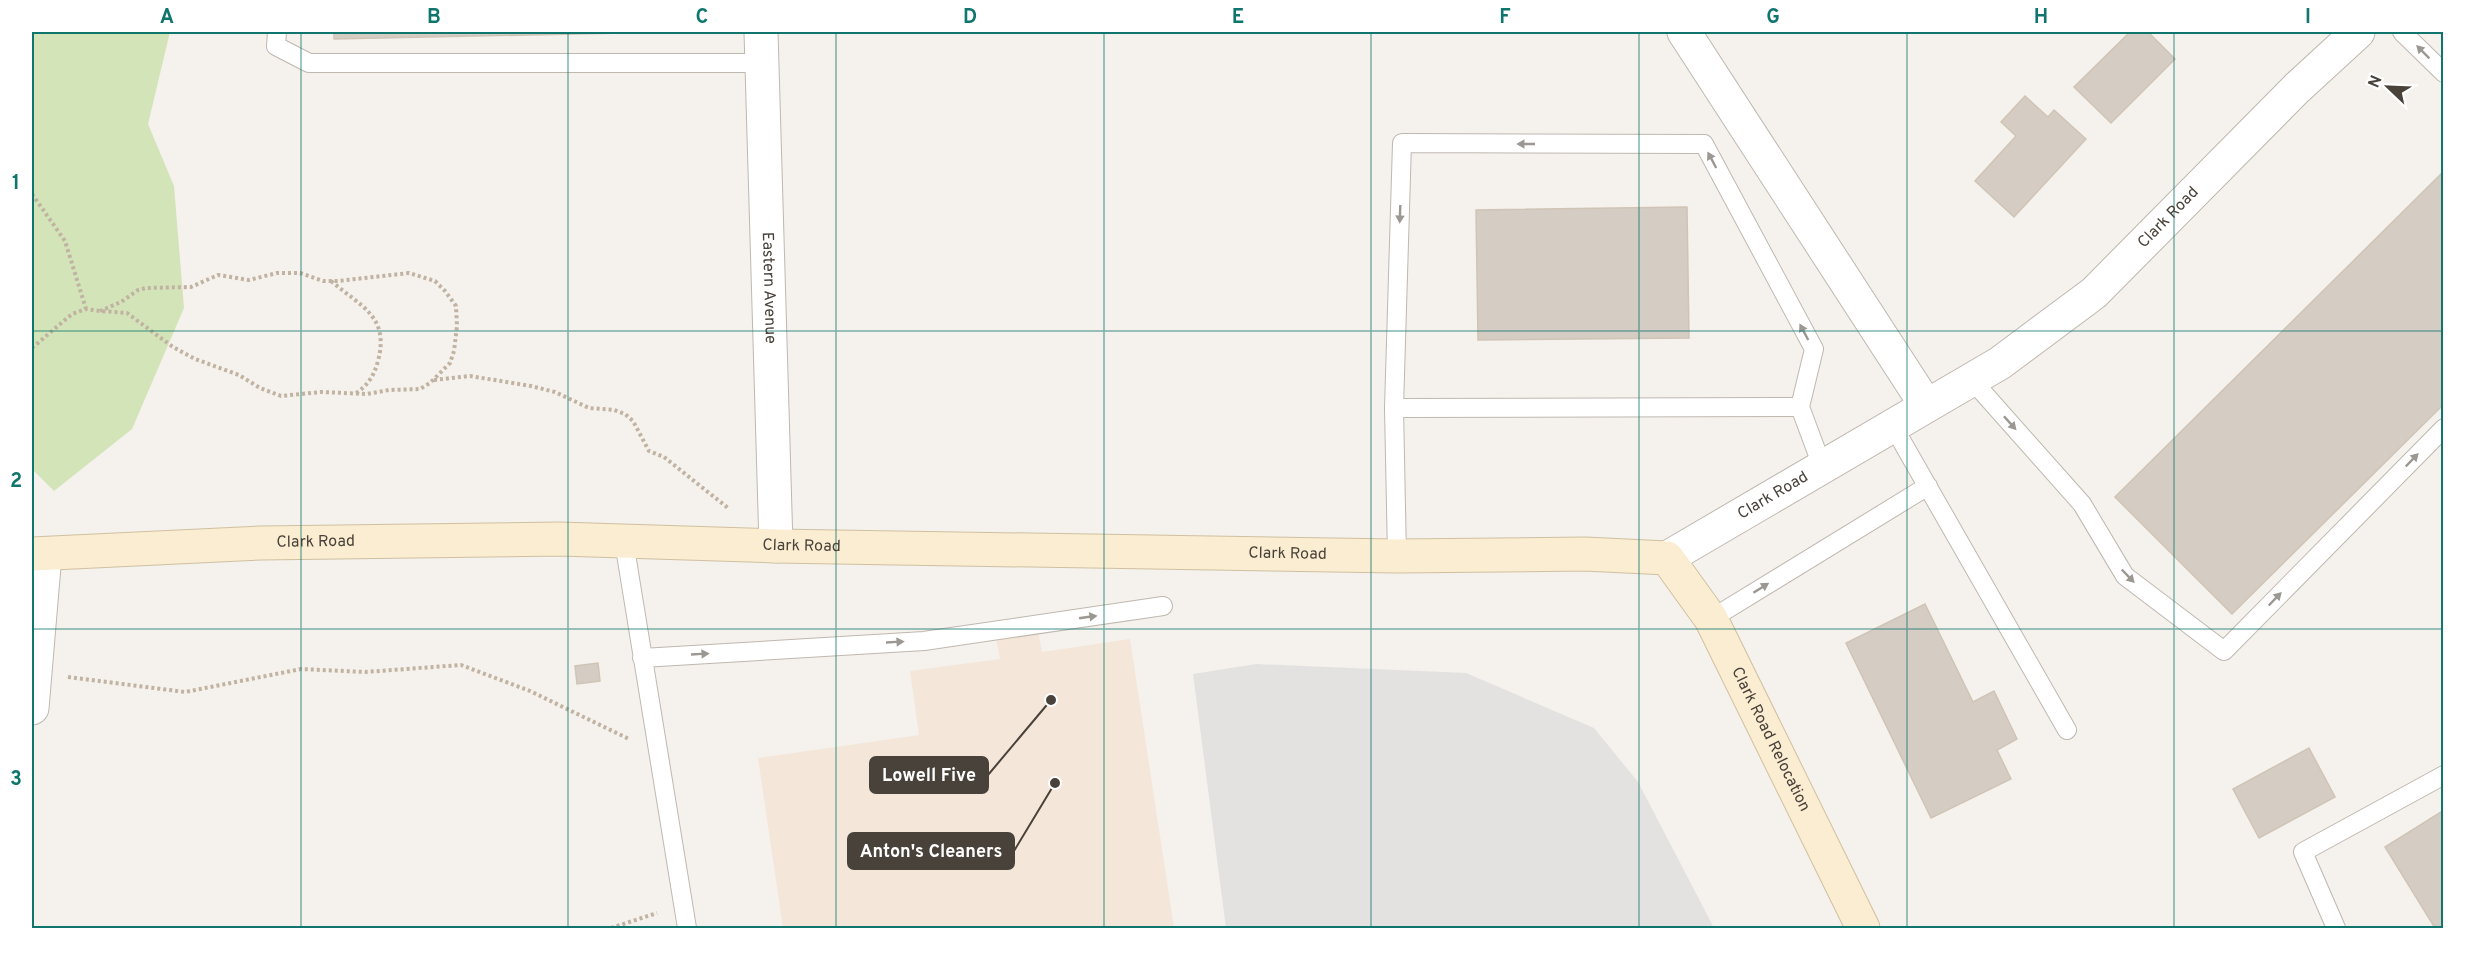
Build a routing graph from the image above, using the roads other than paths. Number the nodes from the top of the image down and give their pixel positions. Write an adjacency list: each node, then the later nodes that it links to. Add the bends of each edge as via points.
1 (277, 32): 6 (lane, via 276,46 309,63)
2 (761, 32): 6 (street, Eastern Avenue)
3 (1684, 32): 9 (street)
4 (2358, 32): 8 (street, Clark Road, via 2297,88 2094,293 2000,363)
5 (2402, 32): 7 (lane, one-way to 5)
6 (762, 63): 17 (street, Eastern Avenue)
7 (2444, 73)
8 (1971, 379): 9 (street, Clark Road); 13 (lane, one-way to 13, via 2082,504 2126,576 2224,651)
9 (1926, 405): 12 (street, Clark Road)
10 (1800, 407): 11 (lane); 11 (lane, one-way to 11, via 1814,349 1704,144 1402,143); 14 (lane)
11 (1395, 408): 19 (lane)
12 (1893, 426): 14 (street, Clark Road); 15 (lane)
13 (2444, 428)
14 (1822, 466): 20 (street, Clark Road)
15 (1928, 486): 22 (lane, one-way to 15); 25 (lane)
16 (624, 542): 17 (street, Clark Road); 18 (street, Clark Road, via 560,539 261,543); 23 (lane)
17 (776, 546): 19 (street, Clark Road)
18 (38, 554): 24 (street)
19 (1397, 556): 20 (street, Clark Road, via 1585,554)
20 (1667, 558): 22 (street, Clark Road Relocation)
21 (1163, 606): 23 (lane, one-way to 21, via 924,641)
22 (1711, 619): 28 (street, Clark Road Relocation)
23 (642, 658): 27 (lane)
24 (32, 708)
25 (2067, 730)
26 (2444, 775): 29 (lane, via 2302,852)
27 (687, 928)
28 (1863, 928)
29 (2336, 928)

